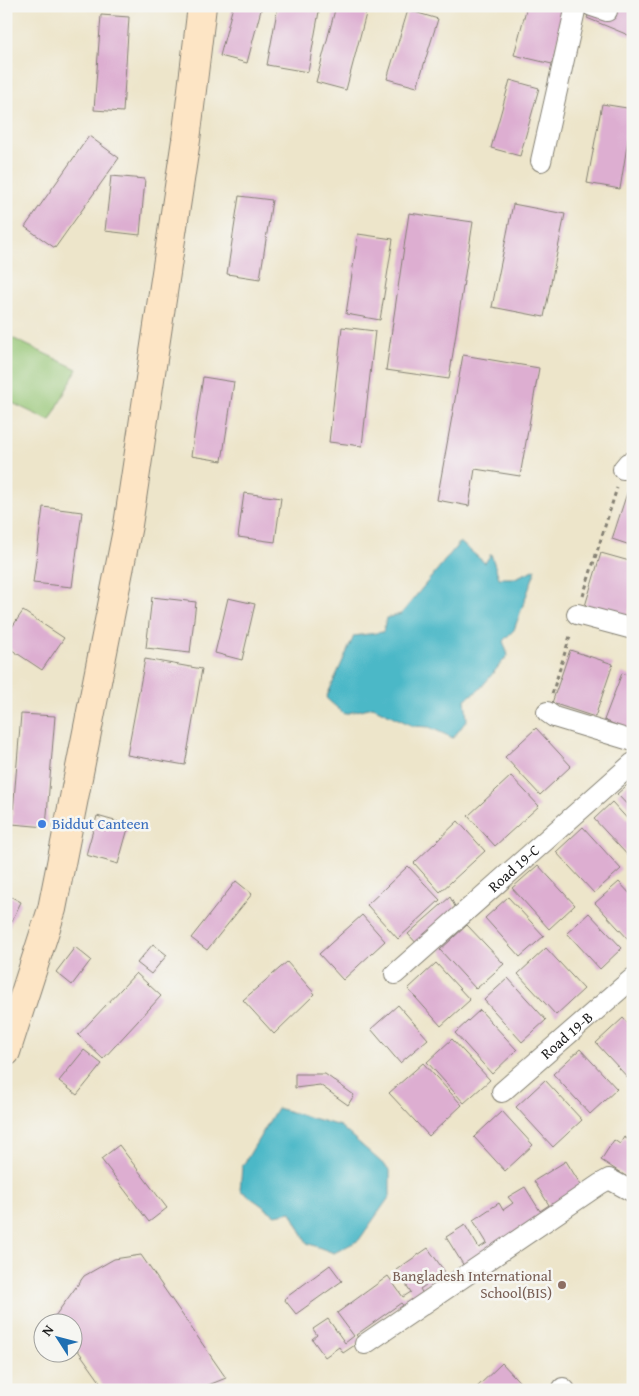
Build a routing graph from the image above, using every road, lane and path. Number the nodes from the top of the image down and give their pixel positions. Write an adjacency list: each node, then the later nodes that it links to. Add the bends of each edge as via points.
1 (202, 6): 12 (street, via 183,159 128,525 52,909)
2 (576, 6): 3 (street)
3 (541, 161)
4 (628, 466): 5 (path)
5 (577, 614): 6 (street); 7 (path)
6 (633, 629)
7 (547, 712): 8 (street, via 554,717)
8 (633, 741)
9 (633, 763): 10 (street, Road 19-C)
10 (395, 974)
11 (633, 978): 13 (street, Road 19-B)
12 (6, 1052)
13 (502, 1092)
14 (633, 1192): 15 (street, via 609,1179 600,1184)
15 (365, 1344)

